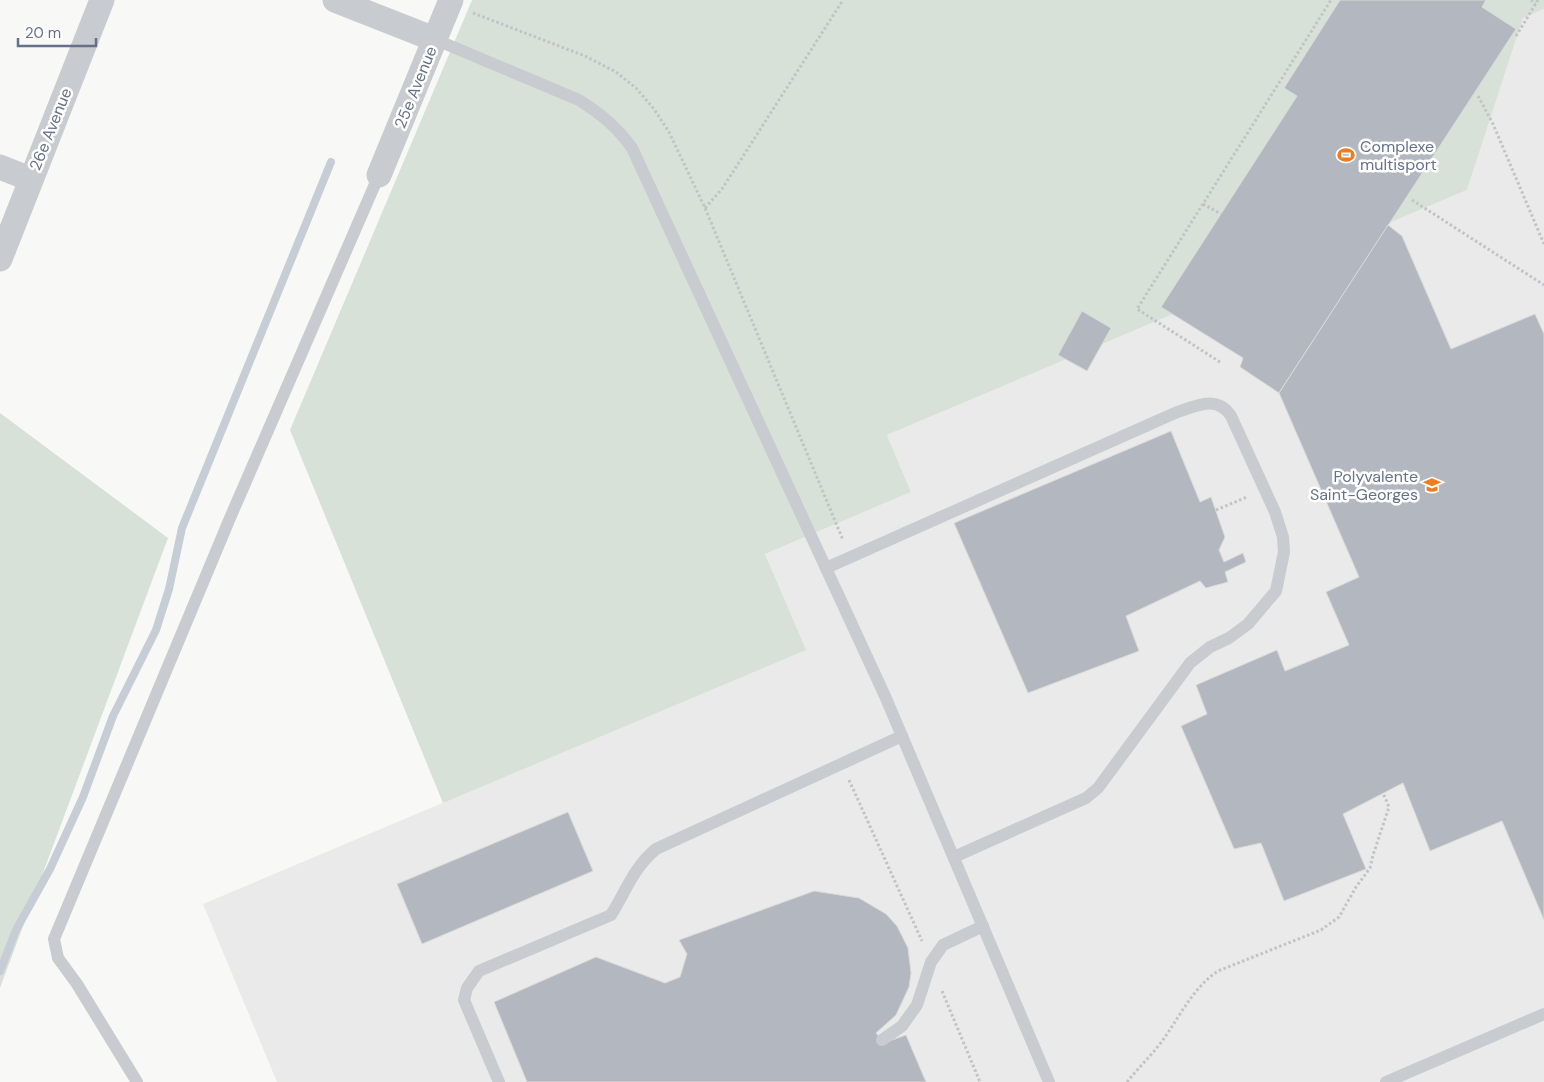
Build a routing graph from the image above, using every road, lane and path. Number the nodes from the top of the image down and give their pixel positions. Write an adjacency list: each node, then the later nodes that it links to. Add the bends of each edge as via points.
1 (102, 0): 13 (street, 26e Avenue)
2 (336, 0): 9 (street)
3 (451, 0): 9 (street, 25e Avenue)
4 (843, 0): 16 (path, via 722,189)
5 (1331, 0): 15 (path)
6 (1531, 0): 7 (path)
7 (1537, 2): 8 (path)
8 (1516, 36)
9 (434, 39): 12 (street, 25e Avenue); 24 (lane, via 579,100 618,129 646,176)
10 (1478, 96): 18 (path)
11 (0, 166): 13 (street)
12 (379, 175): 34 (lane, via 230,518 54,939 58,958)
13 (30, 179): 19 (street, 26e Avenue)
14 (1412, 200): 20 (path)
15 (1203, 204): 17 (path); 21 (path, via 1137,309)
16 (705, 208)
17 (1221, 214)
18 (1544, 244)
19 (0, 259)
20 (1544, 286)
21 (1220, 362)
22 (1265, 490): 23 (path); 24 (lane, via 1226,409 1213,402 1205,402); 28 (lane, via 1283,537 1284,552 1276,591 1261,610 1248,624 1190,663 1098,788 1086,798)
23 (1216, 510)
24 (826, 568): 25 (lane)
25 (902, 736): 26 (lane); 28 (lane)
26 (841, 764): 30 (path); 35 (lane, via 656,849 631,877 624,896 611,915 479,971 467,988 464,1000)
27 (1383, 793): 38 (path, via 1389,807 1370,868 1339,917 1321,930 1209,977 1164,1039)
28 (954, 857): 29 (lane)
29 (983, 926): 33 (lane, via 944,945 931,962 917,1005 902,1026); 37 (lane)
30 (917, 929)
31 (940, 986): 36 (path)
32 (1544, 1014): 39 (lane)
33 (882, 1040)
34 (138, 1082)
35 (499, 1082)
36 (980, 1082)
37 (1049, 1082)
38 (1127, 1082)
39 (1386, 1082)

